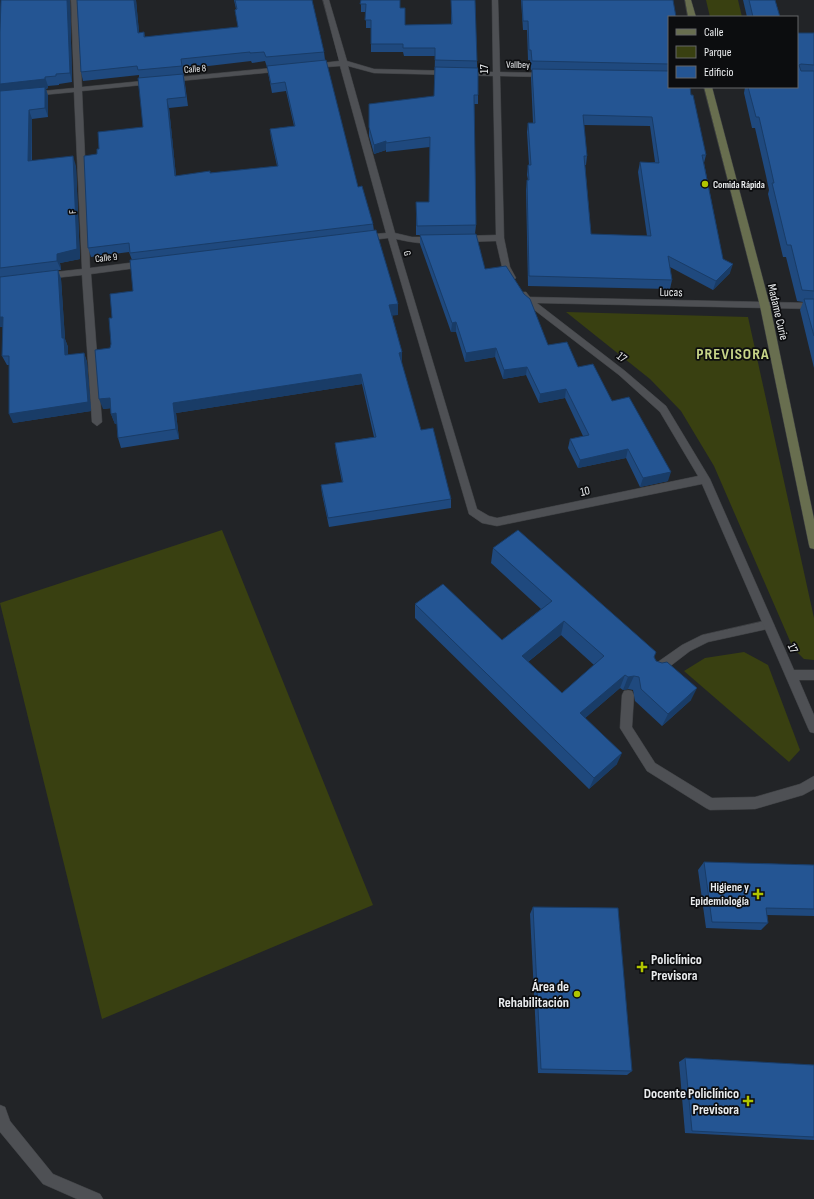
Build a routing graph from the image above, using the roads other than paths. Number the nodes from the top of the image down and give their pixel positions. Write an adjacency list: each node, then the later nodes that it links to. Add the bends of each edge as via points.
1 (74, 0): 12 (street, F)
2 (326, 0): 6 (street, G)
3 (495, 0): 9 (street, 17)
4 (688, 0): 5 (main road)
5 (692, 16)
6 (344, 63): 7 (street); 9 (street, Vallbey, via 374,71); 14 (street, G)
7 (305, 67)
8 (289, 69): 12 (street, Calle 8)
9 (496, 74): 10 (street, Vallbey); 15 (street, 17)
10 (555, 75)
11 (708, 88): 21 (main road, Madame Curie)
12 (78, 89): 13 (street, Calle 8); 18 (street, F)
13 (23, 95)
14 (391, 234): 15 (street, via 412,240); 16 (street); 25 (street, G)
15 (500, 238): 20 (street, 17, via 506,267)
16 (352, 239)
17 (156, 262): 18 (street, Calle 9)
18 (86, 271): 19 (street, Calle 9); 23 (street, F)
19 (39, 277)
20 (527, 300): 21 (street, Lucas); 24 (street, 17, via 622,373 664,409)
21 (765, 306): 22 (street, Lucas); 26 (main road, Madame Curie)
22 (814, 306)
23 (97, 422)
24 (705, 479): 25 (street, 10, via 498,522 486,520); 27 (street, 17)
25 (473, 511)
26 (814, 544)
27 (768, 625): 28 (street, via 706,638 686,648); 29 (street, 17)
28 (656, 670)
29 (791, 675): 30 (street); 32 (street, 17)
30 (814, 675)
31 (628, 695): 33 (street, via 626,728 651,767 710,804 755,803)
32 (814, 728)
33 (814, 782)
34 (0, 1112): 35 (street, via 4,1125 48,1179)
35 (95, 1199)

